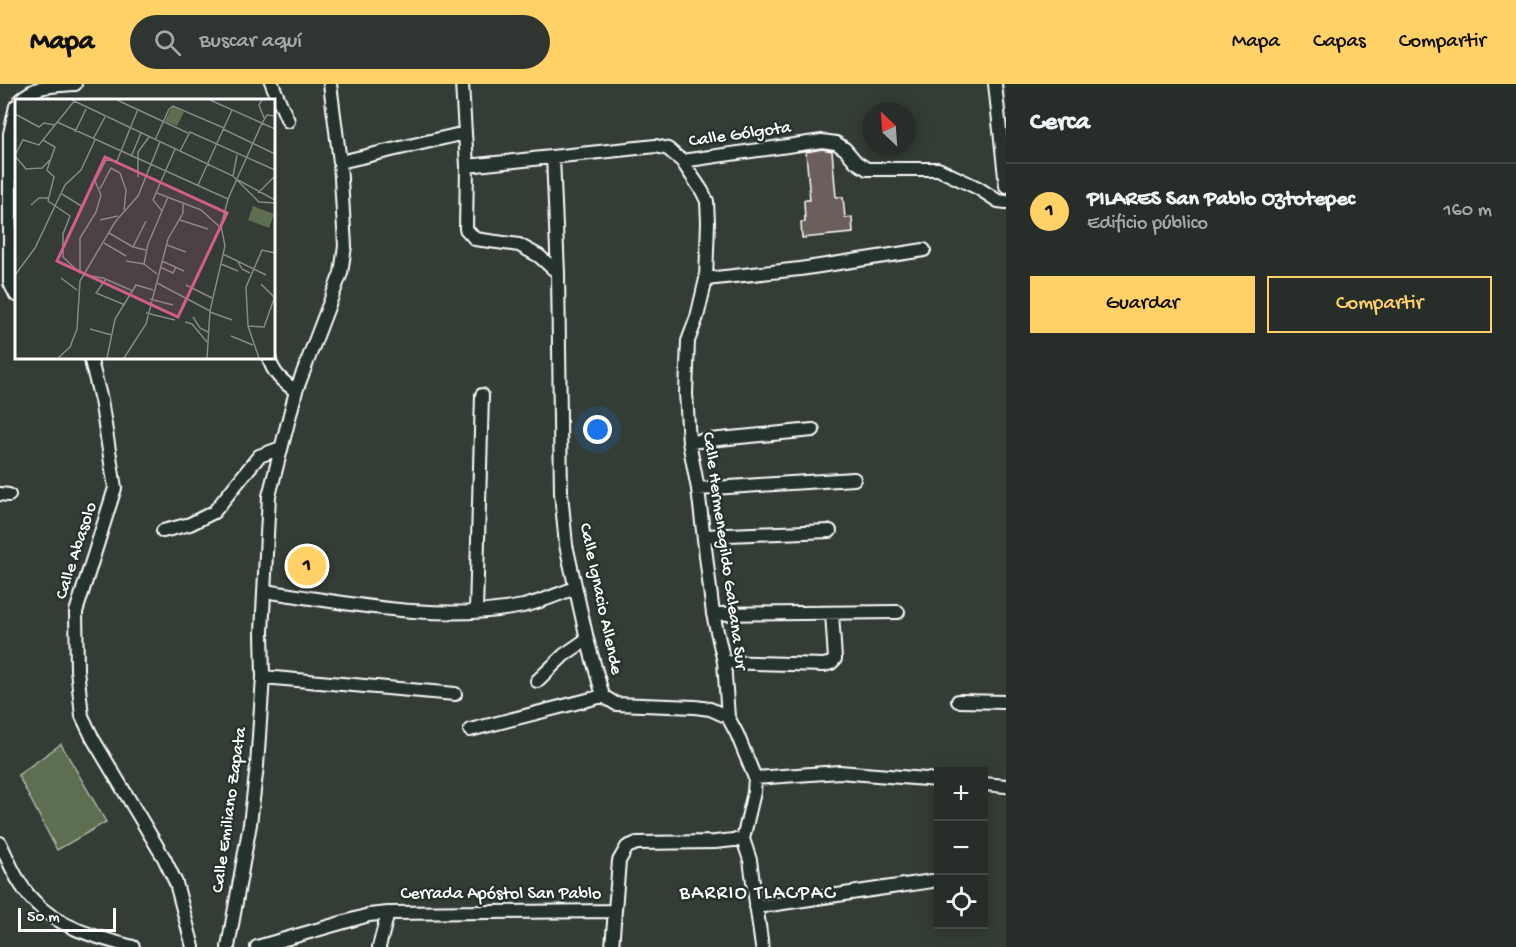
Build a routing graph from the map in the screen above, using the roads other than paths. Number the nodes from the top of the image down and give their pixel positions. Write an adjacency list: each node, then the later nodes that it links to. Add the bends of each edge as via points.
1 (75, 84): 6 (street, via 33,87)
2 (272, 84): 8 (street)
3 (330, 84): 12 (street, Calle Emiliano Zapata)
4 (462, 84): 9 (street)
5 (995, 84): 14 (street)
6 (22, 99)
7 (15, 110): 19 (street, via 9,134 10,283)
8 (288, 121)
9 (465, 133): 12 (street); 13 (street)
10 (553, 157): 11 (street, Calle Gólgota, via 656,146 668,149); 13 (street, Calle Gólgota); 17 (street, Calle Ignacio Allende)
11 (682, 161): 15 (street, Calle Gólgota, via 822,141 845,148 867,169 938,169); 18 (street, Calle Hermenegildo Galeana Sur, via 707,201)
12 (340, 162): 22 (street, Calle Emiliano Zapata, via 345,246 341,273)
13 (466, 166): 17 (street, via 465,217 470,236 489,243 519,245)
14 (1006, 186)
15 (1006, 202)
16 (924, 250): 18 (street)
17 (558, 273): 32 (street, Calle Ignacio Allende, via 561,493)
18 (706, 279): 25 (street, Calle Hermenegildo Galeana Sur, via 688,341)
19 (15, 293)
20 (90, 358): 59 (street, Calle Abasolo, via 115,488 76,612 82,716 164,858 176,883)
21 (269, 358): 22 (street, via 271,367)
22 (296, 391): 26 (street, Calle Emiliano Zapata)
23 (483, 395): 34 (street)
24 (813, 430): 25 (street)
25 (689, 442): 28 (street, Calle Hermenegildo Galeana Sur)
26 (281, 448): 29 (street, via 260,456 214,512); 33 (street, Calle Emiliano Zapata, via 269,496)
27 (854, 479): 28 (street)
28 (698, 489): 31 (street, Calle Hermenegildo Galeana Sur)
29 (163, 531)
30 (830, 531): 31 (street)
31 (704, 536): 37 (street, Calle Hermenegildo Galeana Sur)
32 (575, 588): 34 (street, via 526,605); 38 (street, Calle Ignacio Allende)
33 (264, 591): 34 (street, via 387,610); 40 (street, Calle Emiliano Zapata)
34 (476, 612)
35 (898, 612): 36 (street)
36 (832, 613): 37 (street); 39 (street, via 835,659 831,663)
37 (713, 614): 39 (street, Calle Hermenegildo Galeana Sur)
38 (587, 639): 41 (street); 43 (street, Calle Ignacio Allende)
39 (724, 662): 46 (street, Calle Hermenegildo Galeana Sur)
40 (263, 676): 42 (street); 60 (street, Calle Emiliano Zapata, via 250,824)
41 (537, 681)
42 (455, 694)
43 (603, 696): 46 (street, Calle Ignacio Allende, via 616,705 694,707); 47 (street)
44 (958, 701): 45 (street)
45 (1006, 702)
46 (728, 717): 48 (street, Calle Hermenegildo Galeana Sur)
47 (470, 730)
48 (755, 778): 49 (street, via 839,772); 52 (street)
49 (934, 780)
50 (988, 784): 51 (street)
51 (1006, 786)
52 (743, 839): 55 (street); 56 (street, via 637,843 627,847 619,861)
53 (0, 843): 58 (street, via 33,900 56,918 88,935)
54 (932, 881): 55 (street)
55 (756, 907): 64 (street)
56 (615, 911): 57 (street, Cerrada Apóstol San Pablo); 63 (street)
57 (388, 913): 61 (street, Cerrada Apóstol San Pablo); 62 (street)
58 (134, 947)
59 (193, 947)
60 (228, 947)
61 (257, 947)
62 (379, 947)
63 (612, 947)
64 (762, 947)

